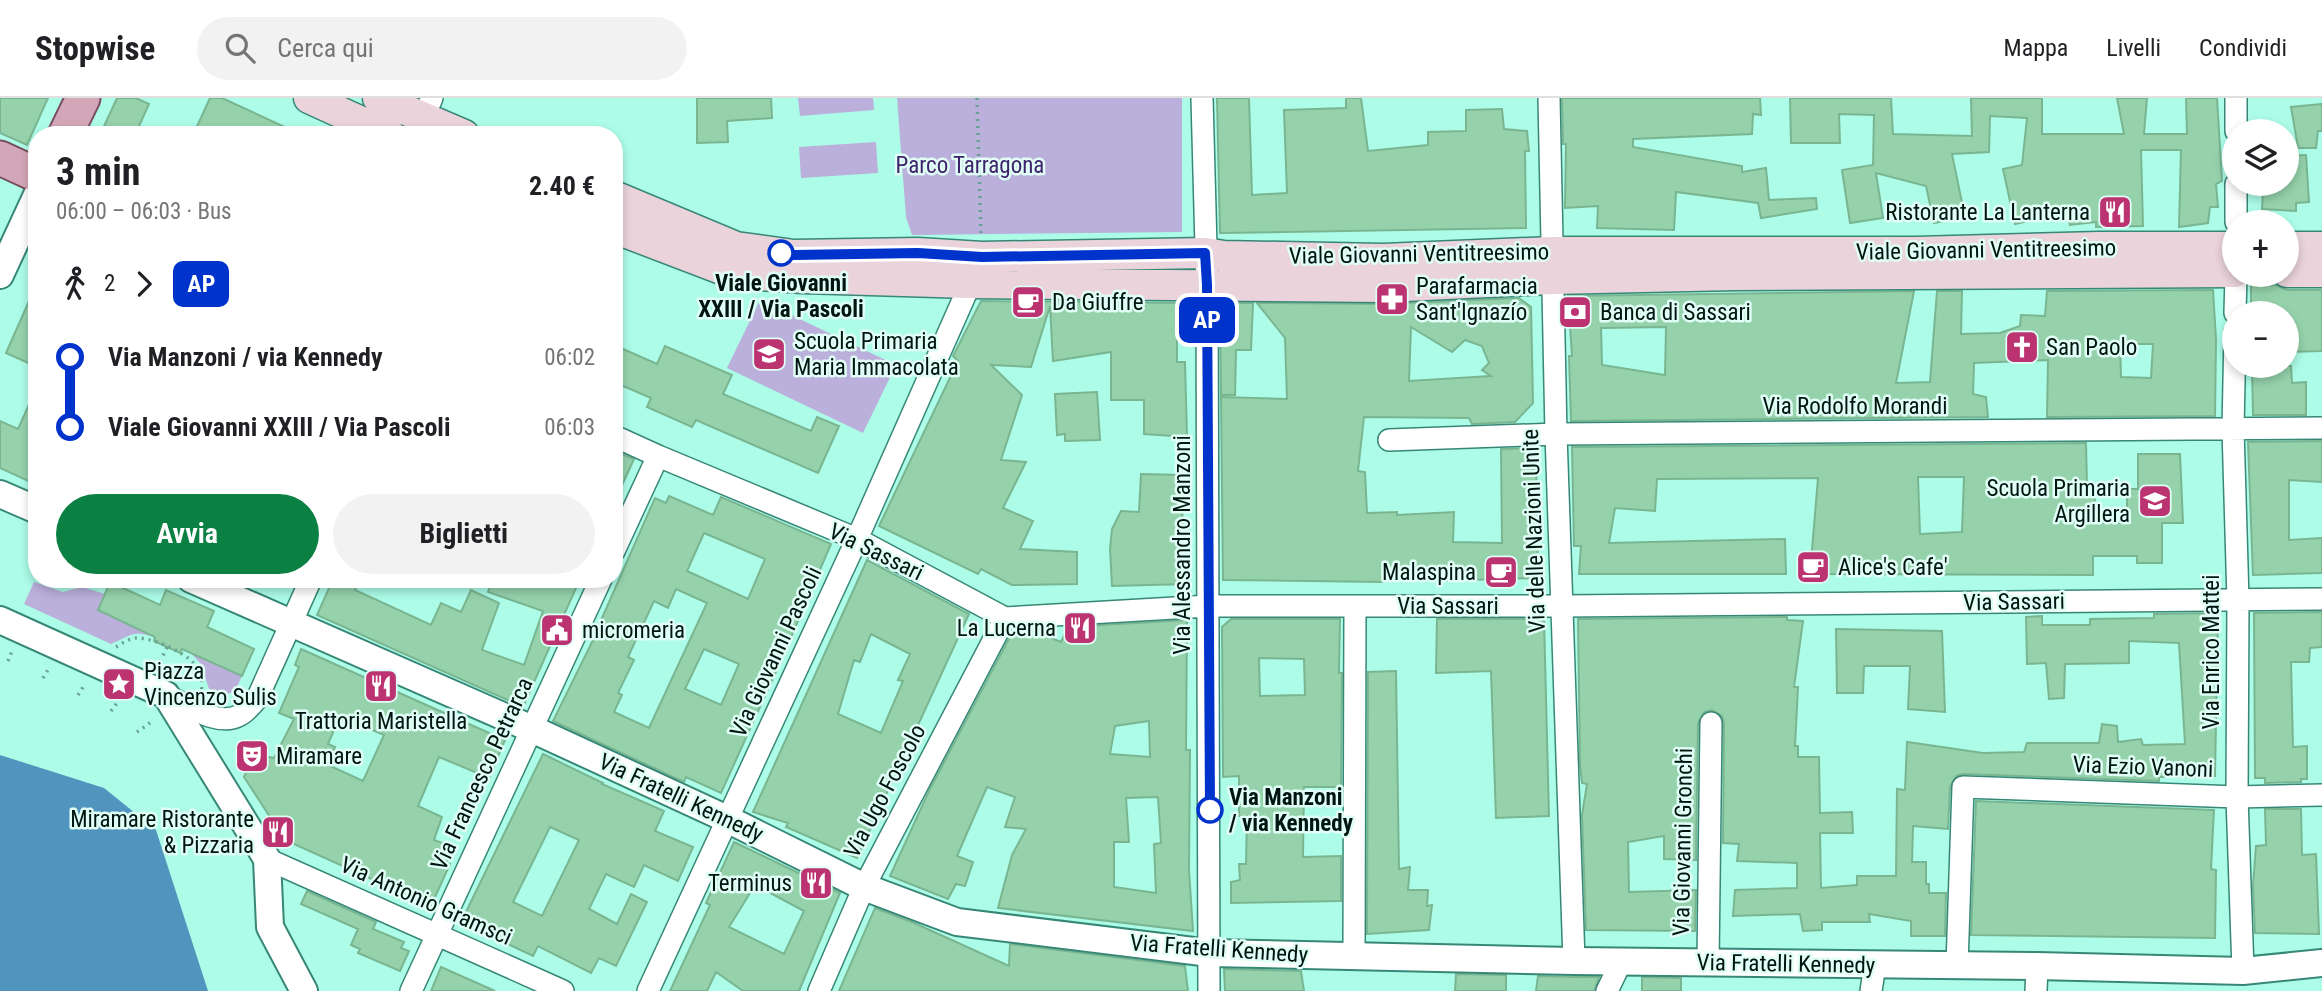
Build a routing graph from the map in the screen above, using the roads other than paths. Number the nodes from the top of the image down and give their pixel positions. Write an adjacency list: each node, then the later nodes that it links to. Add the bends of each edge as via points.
1 (83, 98): 9 (main road)
2 (309, 98): 10 (main road)
3 (378, 98): 7 (main road)
4 (1202, 98): 20 (street, Via Alessandro Manzoni)
5 (1549, 98): 22 (street, Via delle Nazioni Unite)
6 (2236, 98): 8 (street)
7 (423, 117): 11 (main road)
8 (2236, 119)
9 (69, 126)
10 (370, 126)
11 (444, 126)
12 (0, 158): 13 (main road)
13 (28, 171)
14 (623, 200): 23 (main road, Viale Giovanni Ventitreesimo, via 736,247 794,255 918,253)
15 (28, 214): 28 (street)
16 (623, 231): 23 (main road, Viale Giovanni Ventitreesimo, via 732,273 803,278)
17 (2299, 247): 18 (main road)
18 (2322, 247)
19 (2222, 248): 21 (main road, Viale Giovanni Ventitreesimo)
20 (1205, 253): 23 (main road, Viale Giovanni Ventitreesimo); 27 (main road, Viale Giovanni Ventitreesimo); 29 (street, Via Alessandro Manzoni)
21 (2099, 260): 22 (main road, Viale Giovanni Ventitreesimo); 24 (main road, Viale Giovanni Ventitreesimo)
22 (1552, 265): 27 (main road, Viale Giovanni Ventitreesimo); 33 (street, Via delle Nazioni Unite)
23 (976, 270): 29 (main road, Viale Giovanni Ventitreesimo); 40 (street, Via Giovanni Pascoli)
24 (2222, 272)
25 (2299, 272): 26 (main road)
26 (2322, 272)
27 (1383, 273): 29 (main road, Viale Giovanni Ventitreesimo)
28 (0, 275)
29 (1207, 285): 46 (street, Via Alessandro Manzoni)
30 (2234, 378): 32 (street, Via Enrico Mattei)
31 (2322, 428): 32 (street, Via Rodolfo Morandi)
32 (2233, 429): 33 (street, Via Rodolfo Morandi); 45 (street, Via Enrico Mattei)
33 (1556, 434): 35 (street, Via Rodolfo Morandi); 47 (street, Via delle Nazioni Unite)
34 (623, 440): 36 (street, Via Sassari)
35 (1389, 440)
36 (658, 456): 39 (street); 40 (street, Via Sassari)
37 (0, 494): 38 (street)
38 (28, 506)
39 (623, 532)
40 (857, 540): 49 (street, Via Sassari); 57 (street, Via Giovanni Pascoli)
41 (211, 588): 51 (street, Via Fratelli Kennedy)
42 (307, 588): 51 (street)
43 (597, 588): 54 (street, Via Francesco Petrarca)
44 (2322, 599): 45 (street, Via Sassari)
45 (2238, 600): 47 (street, Via Sassari); 56 (street, Via Enrico Mattei)
46 (1209, 606): 48 (street, Via Sassari); 49 (street, Via Sassari); 61 (street, Via Alessandro Manzoni)
47 (1563, 606): 48 (street, Via Sassari); 63 (street, Via delle Nazioni Unite)
48 (1355, 607): 62 (street)
49 (1005, 618): 59 (street, Via Ugo Foscolo)
50 (0, 620): 52 (street)
51 (291, 624): 52 (street, via 257,699 242,714 227,720 214,717); 54 (street, Via Fratelli Kennedy)
52 (166, 695): 58 (street)
53 (1712, 723): 65 (street, Via Giovanni Gronchi)
54 (532, 729): 57 (street, Via Fratelli Kennedy); 60 (street, Via Francesco Petrarca)
55 (2322, 795): 56 (street, Via Ezio Vanoni)
56 (2237, 797): 68 (street, Via Ezio Vanoni, via 1963,787); 69 (street, Via Enrico Mattei)
57 (727, 819): 59 (street, Via Fratelli Kennedy); 74 (street, Via Giovanni Pascoli)
58 (267, 859): 60 (street, Via Antonio Gramsci); 71 (street, via 270,927)
59 (864, 887): 61 (street, Via Fratelli Kennedy, via 957,922); 75 (street, Via Ugo Foscolo)
60 (437, 935): 72 (street, Via Francesco Petrarca); 73 (street, Via Antonio Gramsci)
61 (1210, 953): 62 (street, Via Fratelli Kennedy); 76 (street, Via Alessandro Manzoni)
62 (1353, 956): 63 (street, Via Fratelli Kennedy)
63 (1574, 961): 64 (street, Via Fratelli Kennedy)
64 (1621, 962): 65 (street, Via Fratelli Kennedy); 77 (street)
65 (1708, 963): 67 (street, Via Fratelli Kennedy)
66 (2322, 963): 69 (street, Via Fratelli Kennedy)
67 (1875, 965): 68 (street, Via Fratelli Kennedy); 78 (street)
68 (1957, 965): 70 (street, Via Fratelli Kennedy)
69 (2243, 971): 70 (street, Via Fratelli Kennedy)
70 (2036, 979)
71 (304, 991)
72 (411, 991)
73 (563, 991)
74 (648, 991)
75 (819, 991)
76 (1209, 991)
77 (1607, 991)
78 (1871, 991)

